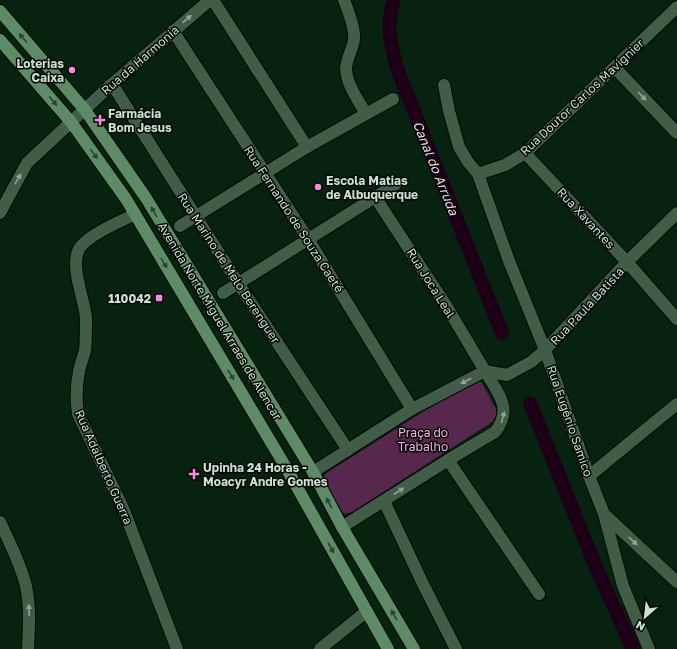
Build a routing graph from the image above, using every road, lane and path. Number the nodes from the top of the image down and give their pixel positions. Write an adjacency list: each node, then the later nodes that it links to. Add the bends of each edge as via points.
1 (211, 0): 5 (street, Rua da Harmonia, one-way to 1); 15 (street)
2 (344, 0): 12 (street, via 354,34 347,71 353,91)
3 (677, 7): 7 (street, Rua Doutor Carlos Mavignier)
4 (0, 11): 11 (main road, Avenida Norte Miguel Arraes de Alencar, one-way to 4)
5 (173, 31): 8 (street, Rua da Harmonia); 17 (street, Rua Fernando de Souza Caeté)
6 (0, 40): 13 (main road, Avenida Norte Miguel Arraes de Alencar, one-way to 13)
7 (615, 68): 14 (street, one-way to 14); 16 (street, Rua Doutor Carlos Mavignier)
8 (112, 84): 11 (street, Rua da Harmonia); 24 (street, Rua Marino de Melo Berenguer)
9 (444, 85): 18 (street, Rua Eugênio Samico, via 459,147)
10 (394, 99): 12 (street)
11 (85, 110): 13 (street, Rua da Harmonia); 37 (main road, Avenida Norte Miguel Arraes de Alencar, one-way to 11, via 146,198)
12 (366, 114): 15 (street)
13 (72, 122): 21 (street, Rua da Harmonia, one-way to 13, via 27,163); 23 (main road, Avenida Norte Miguel Arraes de Alencar, one-way to 23)
14 (677, 133)
15 (307, 147): 17 (street)
16 (525, 153): 18 (street, Rua Doutor Carlos Mavignier, via 505,166); 27 (street, Rua Xavantes)
17 (264, 174): 24 (street); 26 (street, Rua Fernando de Souza Caeté)
18 (478, 174): 31 (street, Rua Eugênio Samico, via 509,261)
19 (396, 184): 20 (street)
20 (375, 197): 26 (street); 32 (street, Rua Joca Leal, via 447,307)
21 (0, 213)
22 (677, 213): 27 (street, Rua Paula Batista)
23 (135, 214): 45 (main road, Avenida Norte Miguel Arraes de Alencar, one-way to 45, via 284,464); 47 (street, Rua Adalberto Guerra, via 87,240 76,256 86,317 85,350 79,372 76,403 78,414 123,508)
24 (196, 216): 25 (street); 28 (street, Rua Marino de Melo Berenguer)
25 (180, 226)
26 (308, 239): 28 (street); 34 (street, Rua Fernando de Souza Caeté)
27 (627, 262): 30 (street, Rua Xavantes); 31 (street, Rua Paula Batista)
28 (238, 283): 29 (street); 35 (street, Rua Marino de Melo Berenguer)
29 (223, 293)
30 (677, 319)
31 (546, 350): 32 (street, Rua Paula Batista, via 531,362 506,375); 38 (street, Rua Eugênio Samico)
32 (485, 371): 34 (street, one-way to 34); 36 (street, one-way to 32, via 495,432 500,426 504,411 503,403)
33 (677, 404): 38 (street)
34 (412, 409): 35 (street)
35 (348, 450): 37 (street)
36 (448, 460): 39 (street, one-way to 36); 44 (street)
37 (313, 472): 42 (main road, Avenida Norte Miguel Arraes de Alencar, one-way to 37)
38 (589, 476): 40 (street, Rua Eugênio Samico)
39 (384, 501): 42 (street); 51 (street)
40 (604, 514): 43 (street, one-way to 43); 52 (street, Rua Eugênio Samico, via 624,586)
41 (0, 522): 46 (street, one-way to 41, via 29,609 25,580)
42 (342, 527): 50 (main road, Avenida Norte Miguel Arraes de Alencar, one-way to 42)
43 (677, 582)
44 (538, 594)
45 (366, 612): 48 (street); 49 (main road, Avenida Norte Miguel Arraes de Alencar)
46 (28, 649)
47 (177, 649)
48 (320, 649)
49 (388, 649)
50 (414, 649)
51 (456, 649)
52 (649, 649)

